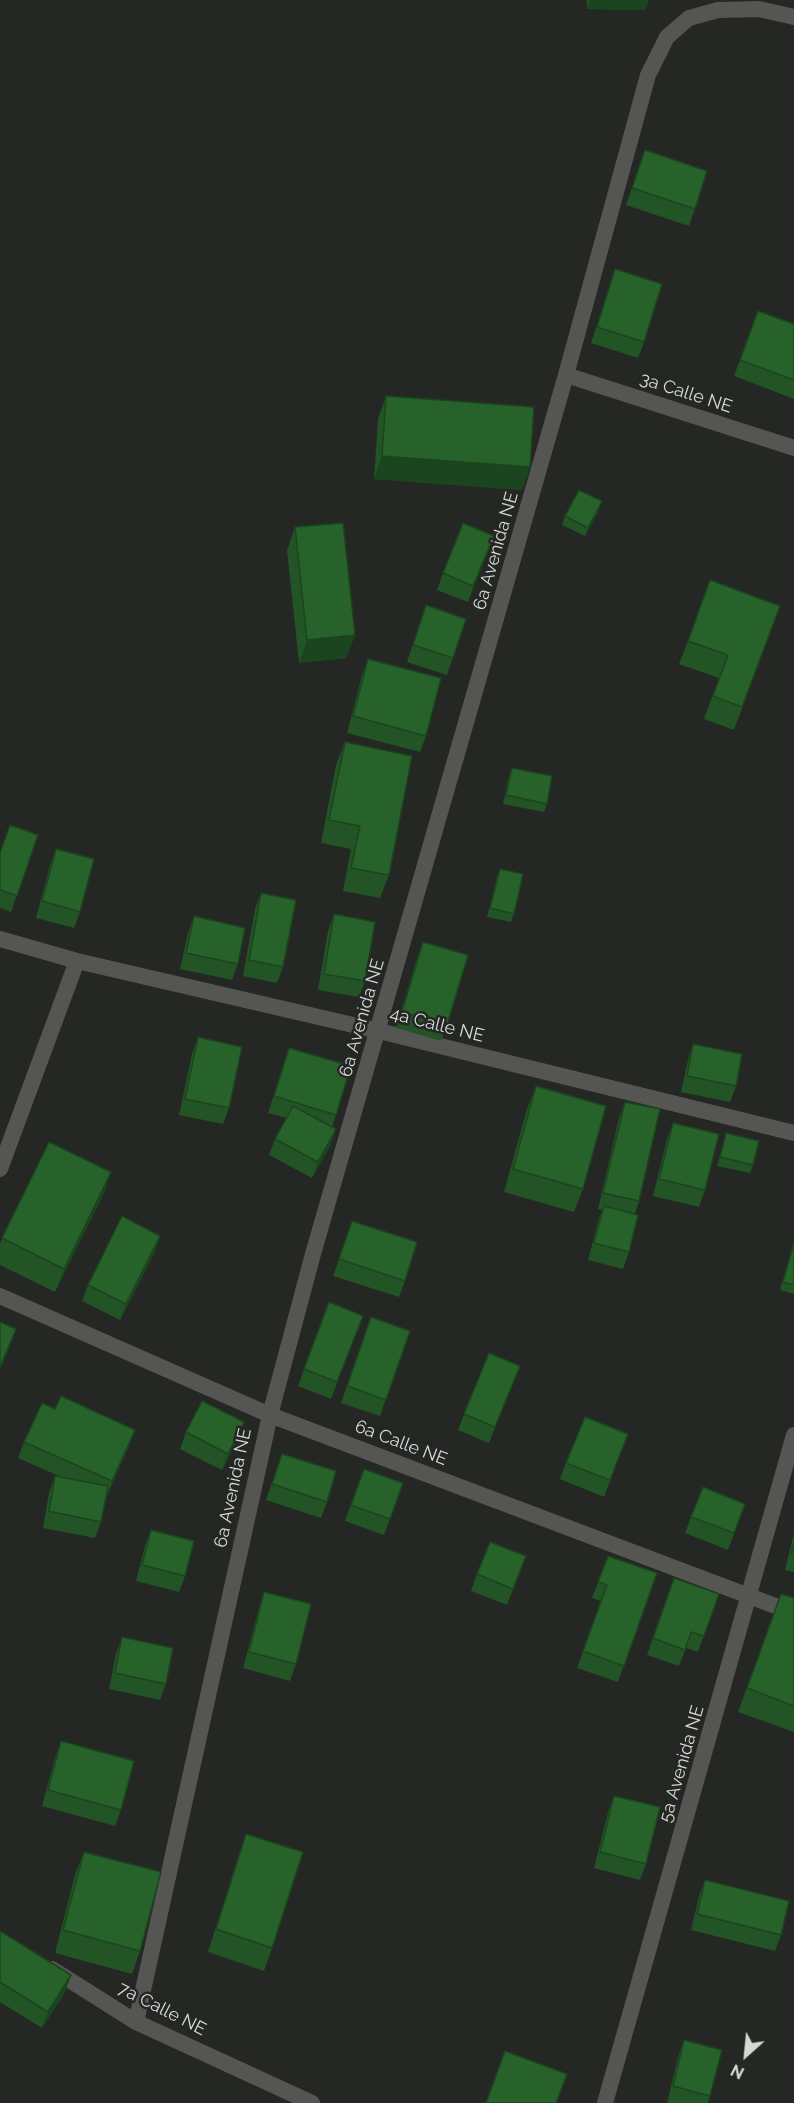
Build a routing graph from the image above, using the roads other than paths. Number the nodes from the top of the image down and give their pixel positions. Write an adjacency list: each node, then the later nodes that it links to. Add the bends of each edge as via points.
1 (794, 17): 2 (street, 6a Avenida NE, via 759,9 718,10 689,18 667,37 648,75)
2 (566, 375): 3 (street, 3a Calle NE); 6 (street, 6a Avenida NE)
3 (794, 448)
4 (0, 939): 5 (street, 4a Calle NE)
5 (77, 961): 6 (street, 4a Calle NE); 8 (street)
6 (378, 1031): 7 (street, 4a Calle NE); 10 (street, 6a Avenida NE)
7 (794, 1133)
8 (0, 1169)
9 (0, 1296): 10 (street, 6a Calle NE)
10 (270, 1415): 12 (street, 6a Calle NE); 15 (street, 6a Avenida NE)
11 (794, 1435): 12 (street, 5a Avenida NE)
12 (750, 1595): 13 (street, 6a Calle NE); 17 (street, 5a Avenida NE)
13 (794, 1613)
14 (39, 1961): 15 (street, 7a Calle NE)
15 (136, 2022): 16 (street, 7a Calle NE)
16 (312, 2103)
17 (605, 2103)

